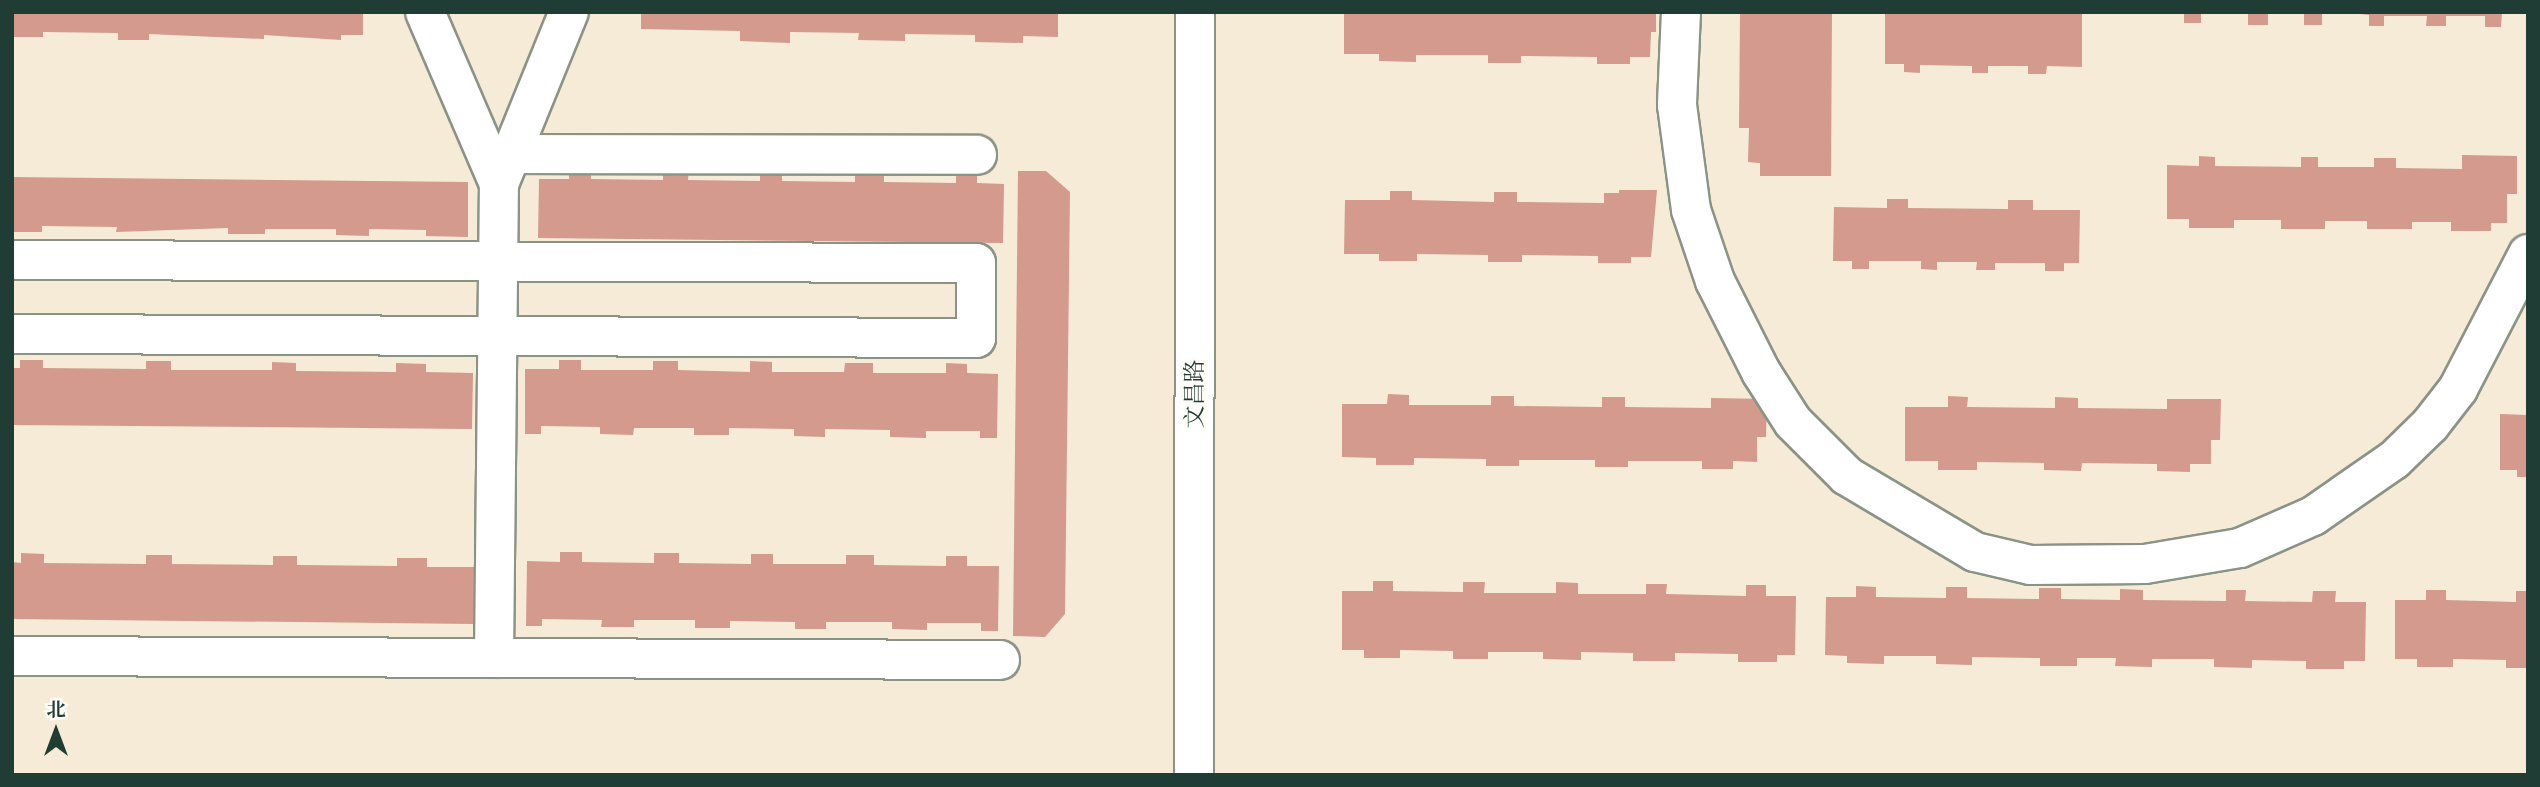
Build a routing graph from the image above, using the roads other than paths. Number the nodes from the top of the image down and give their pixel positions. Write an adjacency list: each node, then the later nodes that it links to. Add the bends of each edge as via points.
1 (425, 12): 6 (street)
2 (569, 12): 6 (street)
3 (1195, 12): 15 (street, 文昌路)
4 (1681, 12): 7 (street, via 1677,105 1691,210 1715,281 1761,372 1793,422 1847,476 1975,552 2030,565 2146,564 2240,548 2313,516 2384,468 2430,425 2458,389)
5 (978, 155): 6 (street)
6 (505, 169): 9 (street)
7 (2528, 254)
8 (12, 260): 9 (street)
9 (498, 261): 11 (street); 11 (street, via 976,262 976,338)
10 (12, 334): 11 (street)
11 (497, 336): 13 (street)
12 (12, 656): 13 (street)
13 (494, 658): 14 (street)
14 (1000, 660)
15 (1194, 775)

